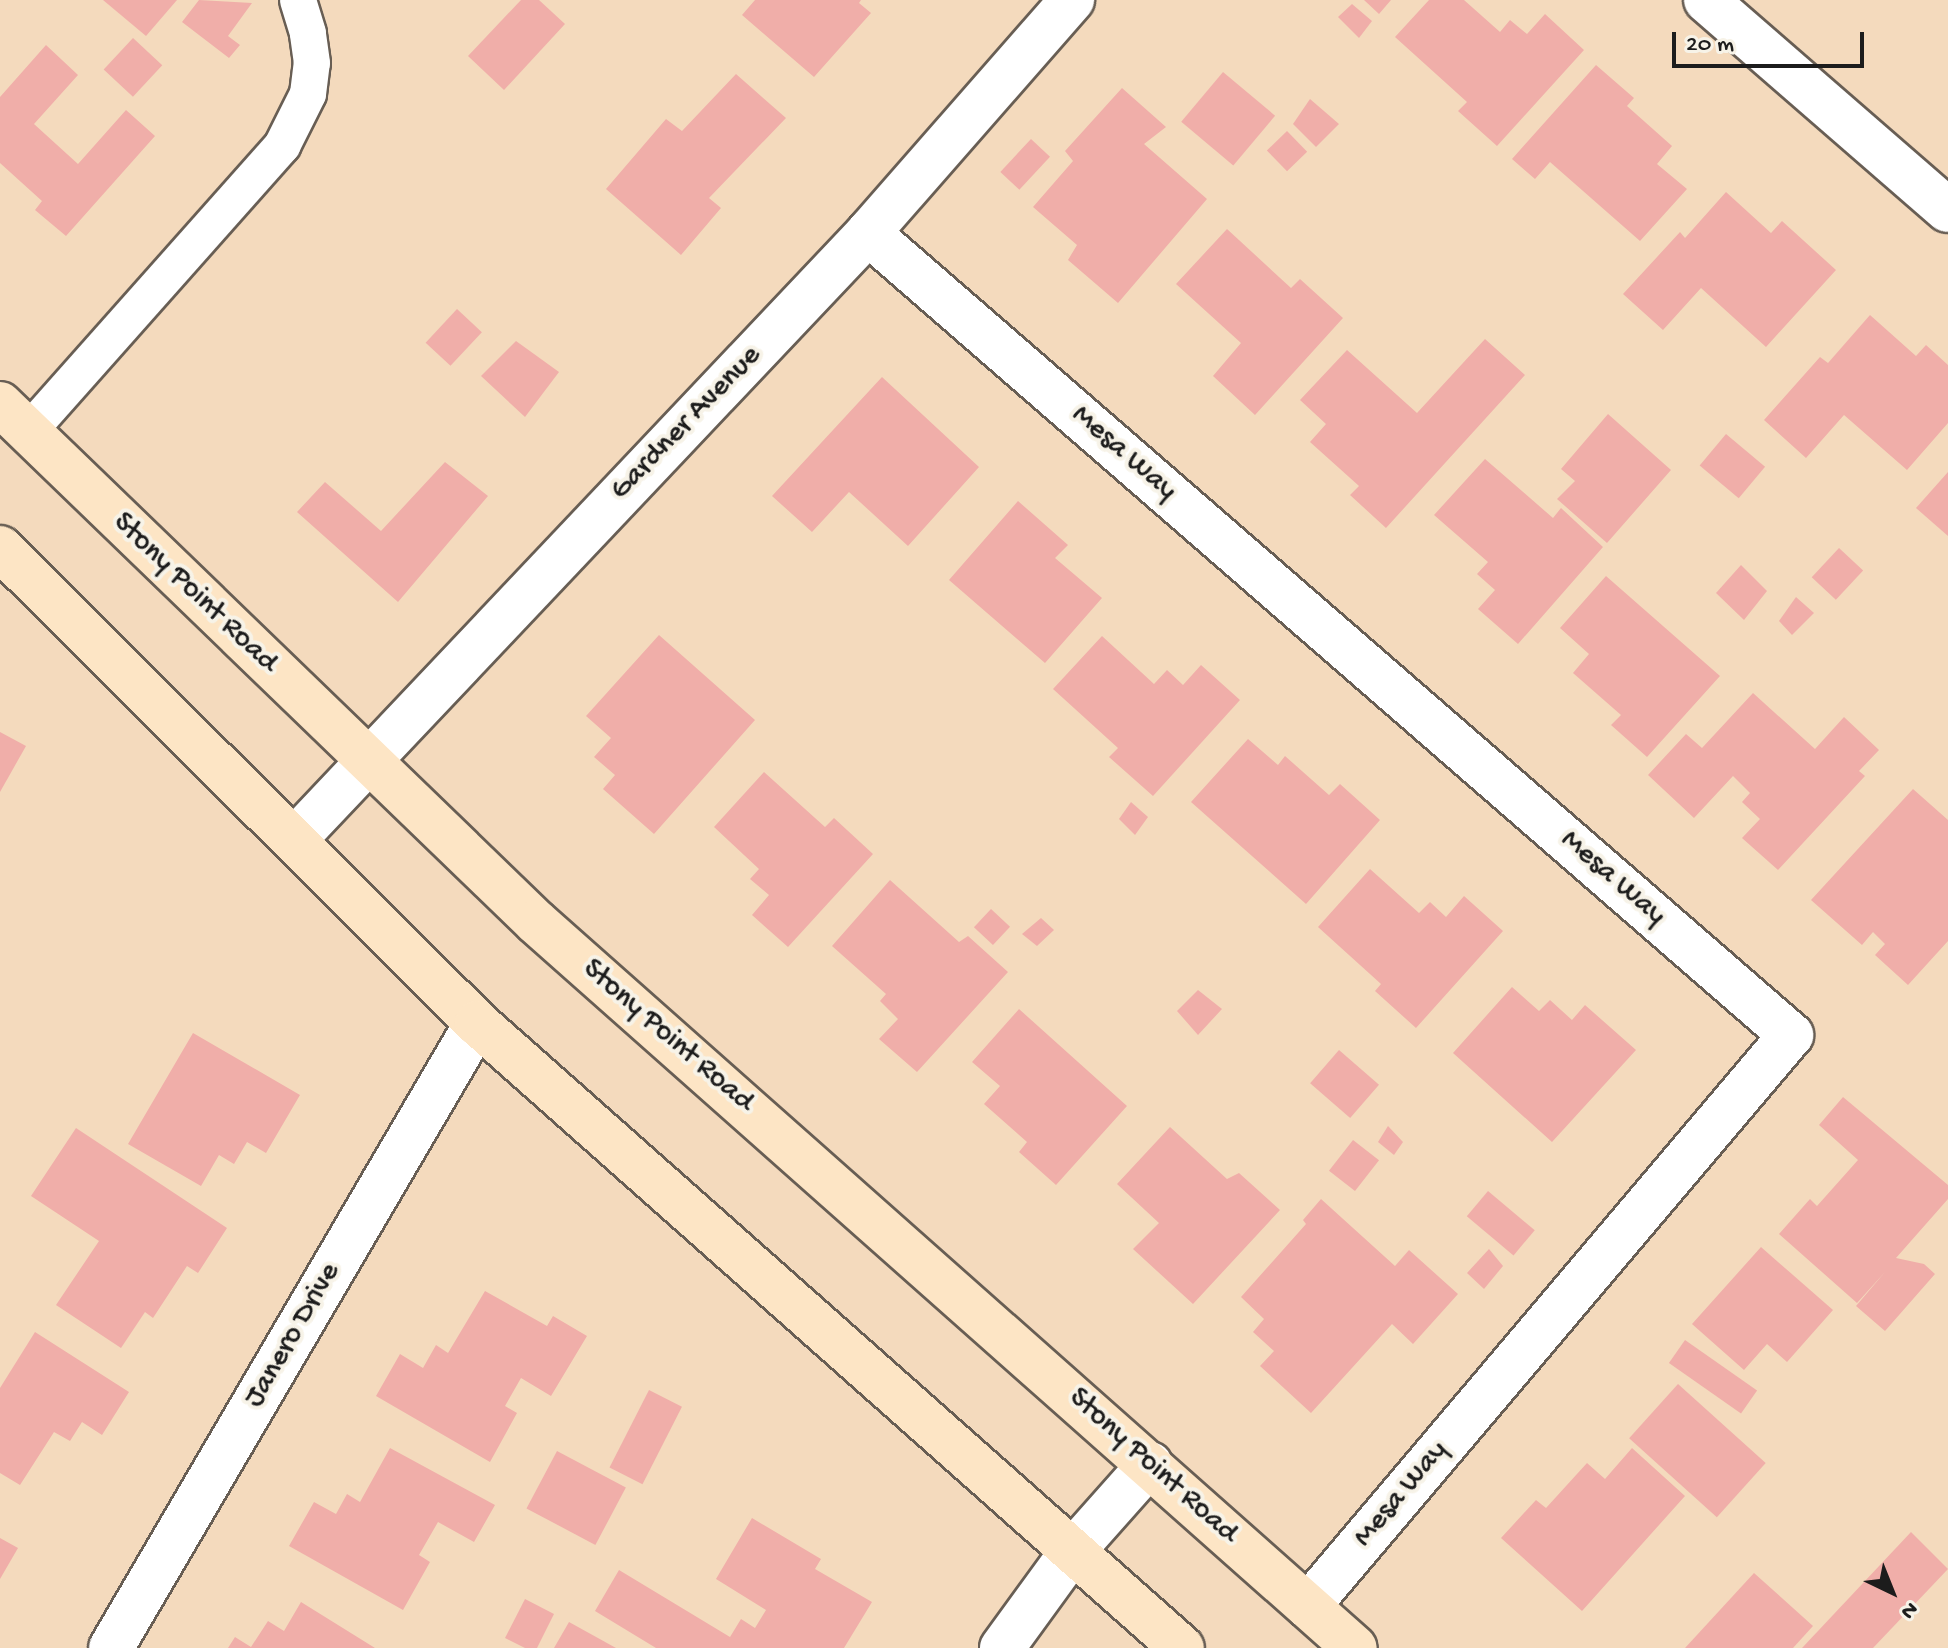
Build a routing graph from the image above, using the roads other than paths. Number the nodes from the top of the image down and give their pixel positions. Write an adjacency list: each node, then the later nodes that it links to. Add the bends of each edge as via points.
1 (298, 0): 6 (lane, via 312,63 308,94 282,146)
2 (1072, 0): 5 (street, Gardner Avenue)
3 (1706, 0): 4 (street)
4 (1948, 210)
5 (868, 233): 8 (street, Gardner Avenue); 13 (street, Mesa Way, via 1791,1035)
6 (14, 418): 8 (main road, Stony Point Road)
7 (0, 548): 9 (main road)
8 (366, 761): 9 (street, Gardner Avenue); 11 (main road, Stony Point Road, via 536,922)
9 (294, 840): 10 (main road)
10 (477, 1023): 12 (main road); 14 (street, Janero Drive)
11 (1150, 1464): 12 (street); 13 (main road, Stony Point Road)
12 (1071, 1553): 15 (street); 16 (main road)
13 (1308, 1606): 17 (main road, Stony Point Road)
14 (111, 1648)
15 (1002, 1648)
16 (1182, 1648)
17 (1355, 1648)

